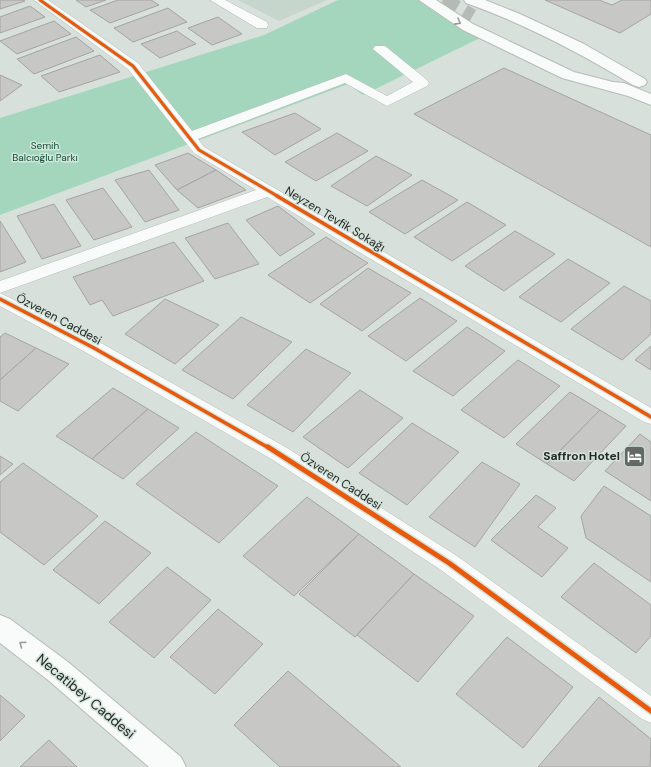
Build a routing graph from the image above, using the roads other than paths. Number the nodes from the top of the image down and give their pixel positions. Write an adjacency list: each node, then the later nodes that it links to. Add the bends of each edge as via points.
1 (40, 0): 10 (street, Neyzen Tevfik Sokağı, via 133,66)
2 (216, 0): 6 (street)
3 (426, 0): 8 (main road, one-way to 8, via 468,27 568,75)
4 (471, 0): 8 (main road, via 498,9 600,58)
5 (479, 13): 8 (main road)
6 (262, 25)
7 (380, 49): 10 (street, via 422,83 387,102 346,78)
8 (640, 87): 9 (main road)
9 (651, 100)
10 (189, 137): 11 (street, Neyzen Tevfik Sokağı, via 199,150)
11 (268, 191): 12 (street); 14 (street, Neyzen Tevfik Sokağı)
12 (0, 287)
13 (0, 299): 16 (street, Özveren Caddesi, via 94,348 280,454 449,563)
14 (651, 417)
15 (0, 628): 17 (main road, Necatibey Caddesi, one-way to 15, via 58,671)
16 (651, 711)
17 (171, 767)

